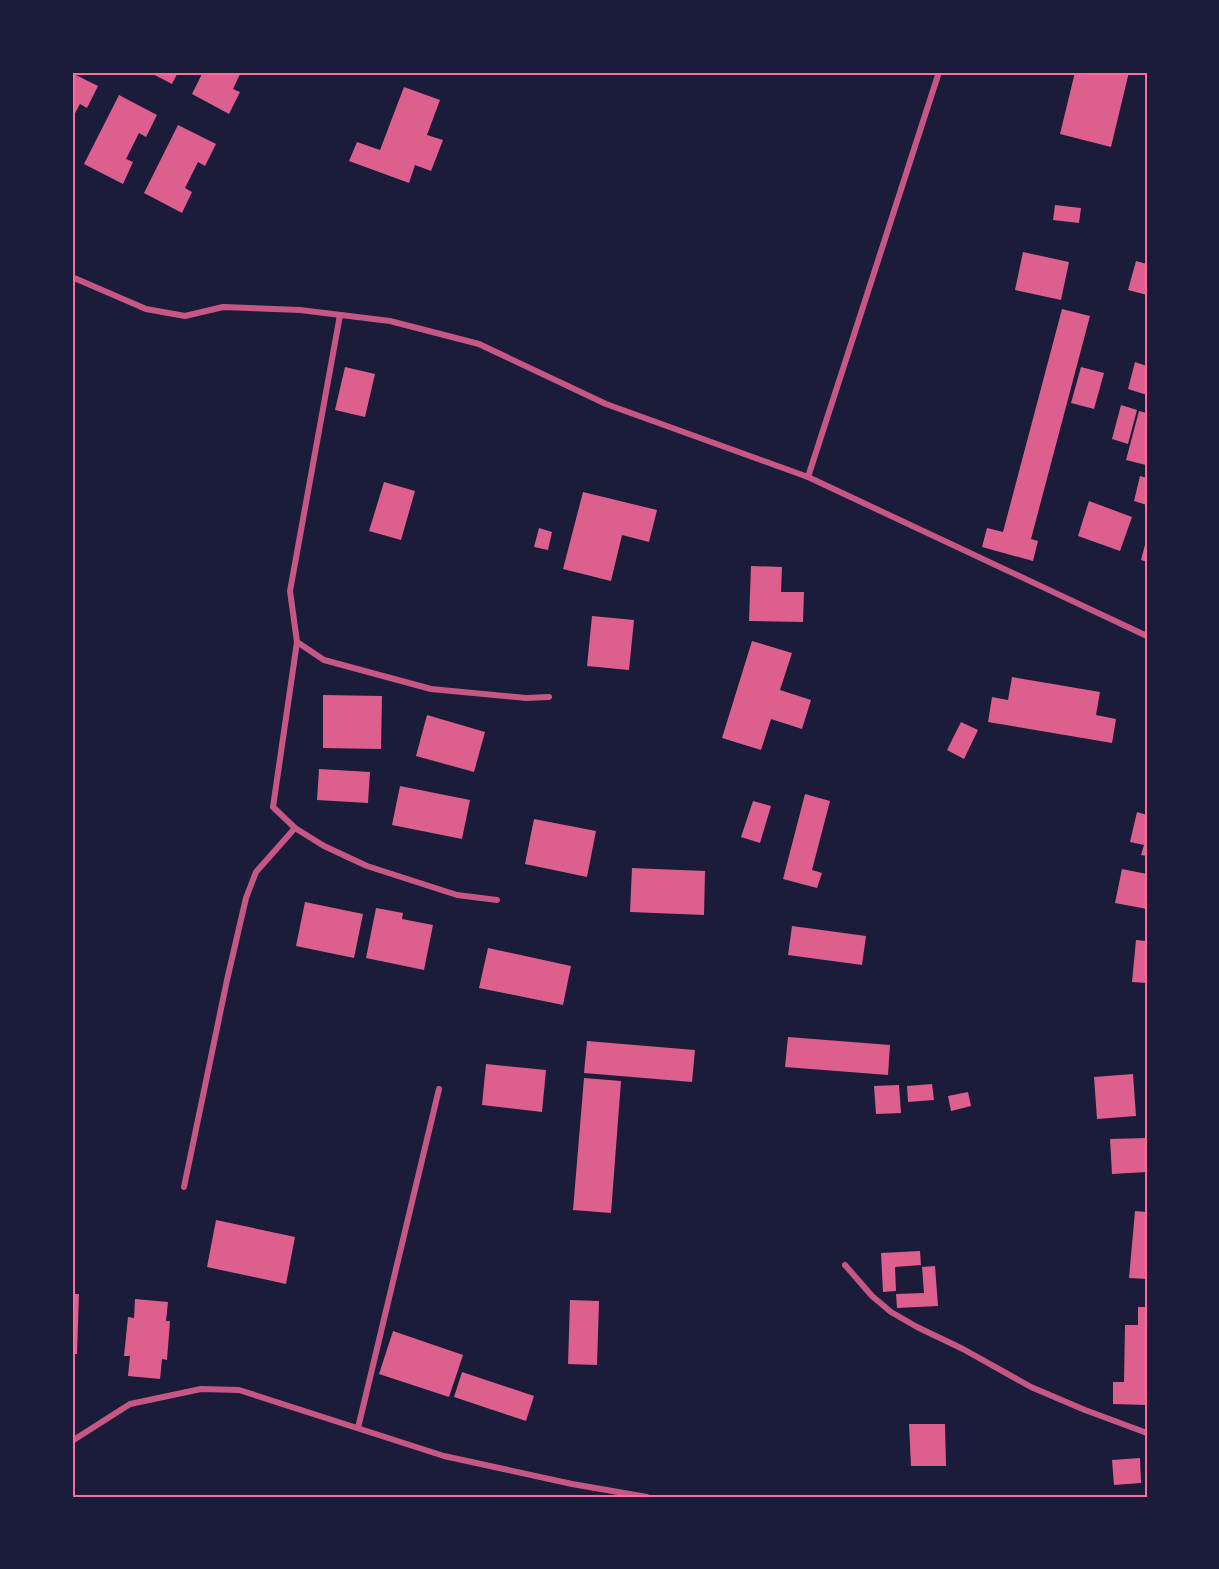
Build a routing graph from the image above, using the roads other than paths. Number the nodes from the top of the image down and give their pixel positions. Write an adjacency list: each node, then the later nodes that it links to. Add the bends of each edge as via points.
1 (939, 72): 4 (street)
2 (72, 277): 3 (street, via 146,309 184,316 223,307)
3 (340, 315): 4 (street, via 390,321 479,344 606,404); 6 (street, via 290,591)
4 (808, 477): 5 (street)
5 (1147, 636)
6 (297, 642): 7 (street, via 324,660 431,689); 8 (street, via 273,807)
7 (549, 697)
8 (295, 828): 9 (street, via 367,866 457,895); 11 (street, via 256,872 246,898)
9 (497, 900)
10 (439, 1089): 13 (street)
11 (184, 1187)
12 (845, 1265): 14 (street, via 872,1296 917,1328 1031,1387)
13 (358, 1428): 15 (street, via 239,1390 201,1389 130,1404); 16 (street, via 444,1456)
14 (1147, 1433)
15 (72, 1441)
16 (647, 1497)

